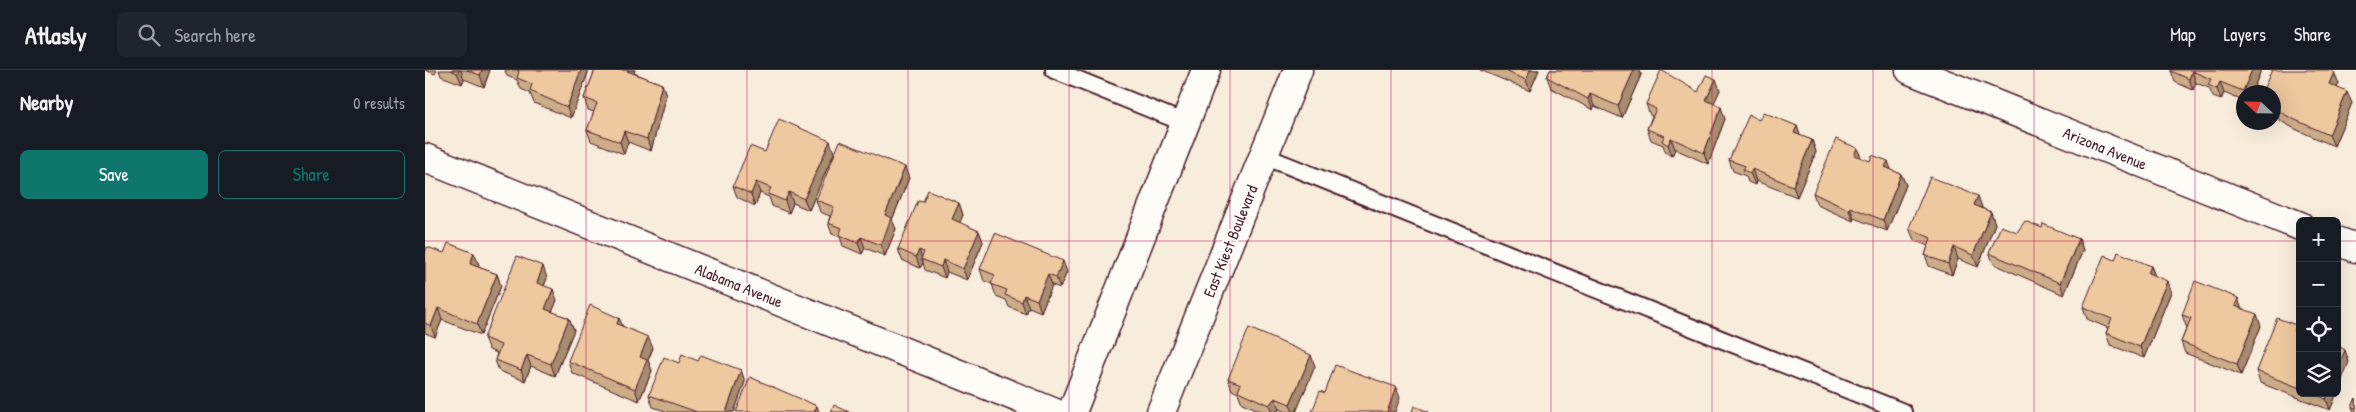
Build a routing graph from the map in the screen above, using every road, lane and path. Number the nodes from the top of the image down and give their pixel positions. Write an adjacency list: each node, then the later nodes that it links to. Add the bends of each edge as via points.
1 (1054, 70): 5 (lane)
2 (1206, 70): 5 (street)
3 (1298, 70): 6 (street, East Kiest Boulevard)
4 (1910, 70): 8 (street, Arizona Avenue)
5 (1185, 123): 12 (street)
6 (1264, 156): 13 (street, East Kiest Boulevard); 14 (lane)
7 (425, 158): 11 (street, Alabama Avenue)
8 (2296, 224)
9 (2341, 242): 10 (street)
10 (2356, 248)
11 (1053, 412)
12 (1072, 412)
13 (1161, 412)
14 (1903, 412)

